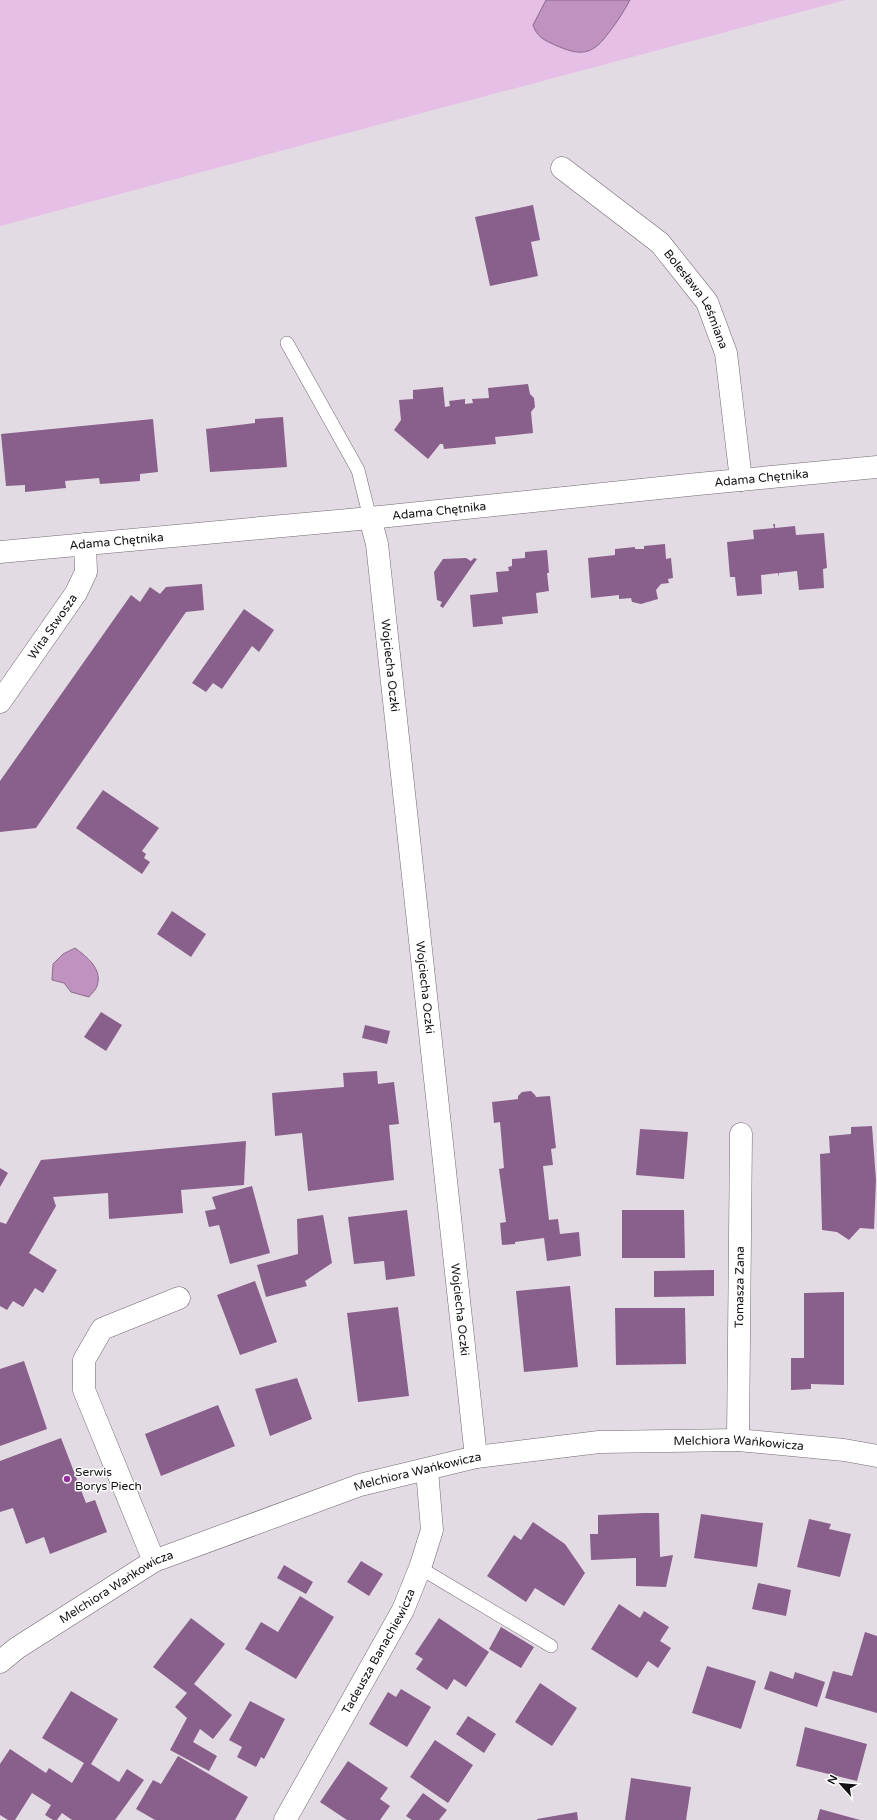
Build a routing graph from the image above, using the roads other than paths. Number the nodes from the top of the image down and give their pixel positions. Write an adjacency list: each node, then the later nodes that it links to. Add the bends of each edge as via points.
1 (562, 168): 4 (street, Bolesława Leśmiana, via 660,243 707,302 726,353)
2 (287, 343): 5 (lane, via 358,470)
3 (877, 467): 4 (street, Adama Chętnika)
4 (741, 480): 5 (street, Adama Chętnika)
5 (370, 518): 6 (street, Adama Chętnika); 13 (street, Wojciecha Oczki, via 377,544)
6 (85, 544): 7 (street, Adama Chętnika); 8 (street, Wita Stwosza, via 86,572 76,593)
7 (0, 552)
8 (0, 702)
9 (741, 1134): 11 (street, Tomasza Zana)
10 (179, 1298): 15 (street, via 102,1329 84,1360 84,1390)
11 (738, 1440): 12 (street, Melchiora Wańkowicza, via 844,1450); 13 (street, Melchiora Wańkowicza, via 598,1442)
12 (877, 1456)
13 (476, 1457): 14 (street, Melchiora Wańkowicza)
14 (427, 1470): 15 (street, Melchiora Wańkowicza, via 360,1485); 16 (street, Tadeusza Banachiewicza, via 432,1530)
15 (154, 1561): 18 (street, Melchiora Wańkowicza, via 17,1648)
16 (420, 1568): 17 (lane); 19 (street, Tadeusza Banachiewicza, via 403,1610)
17 (551, 1646)
18 (0, 1662)
19 (285, 1820)

